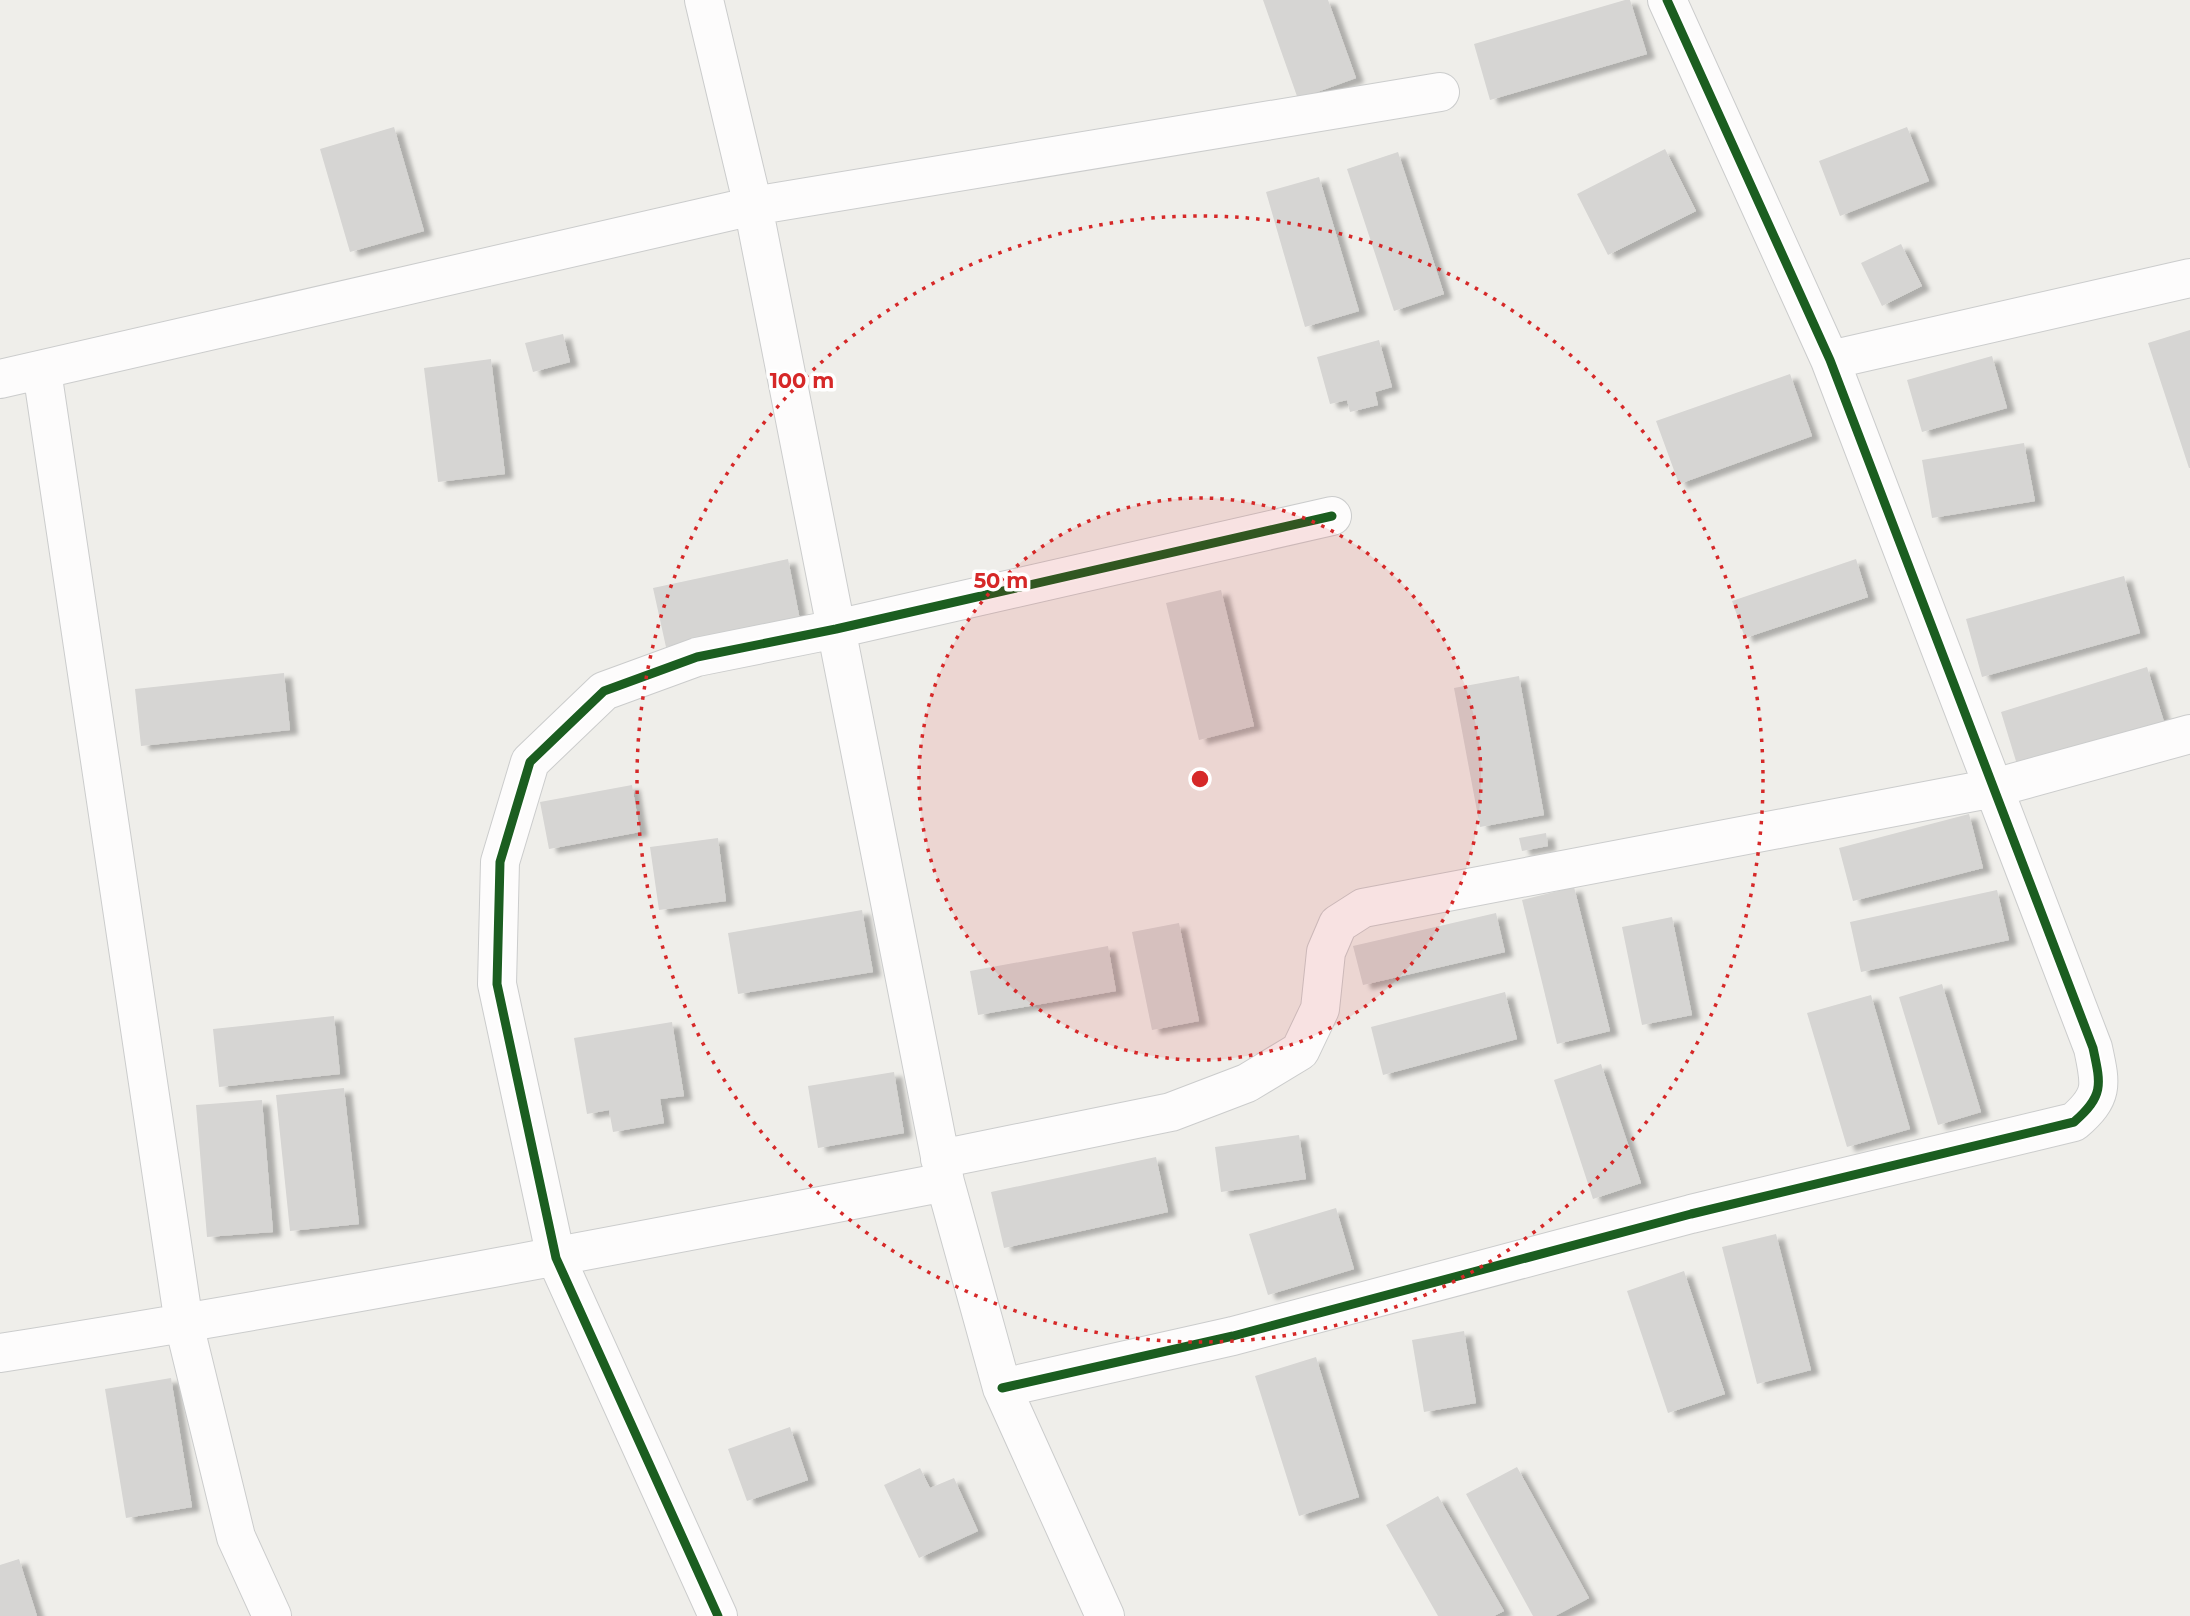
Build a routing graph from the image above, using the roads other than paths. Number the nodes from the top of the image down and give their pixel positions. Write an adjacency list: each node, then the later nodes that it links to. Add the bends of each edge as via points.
1 (704, 0): 4 (street)
2 (1667, 0): 6 (street)
3 (1440, 92): 4 (street)
4 (753, 206): 7 (street); 10 (street)
5 (2190, 278): 6 (street)
6 (1830, 360): 12 (street)
7 (42, 371): 8 (street); 15 (street)
8 (0, 379)
9 (1332, 516): 10 (street)
10 (836, 629): 13 (street); 14 (street, via 697,657 604,691 530,762 500,862 497,984)
11 (2190, 734): 12 (street)
12 (1994, 788): 13 (street, via 1363,908 1338,924 1326,952 1320,1009 1300,1051 1247,1083 1171,1112); 17 (street, via 2093,1048 2101,1084 2092,1107 2074,1122 1691,1214 1233,1336)
13 (943, 1170): 14 (street); 17 (street)
14 (556, 1258): 15 (street); 19 (street)
15 (184, 1324): 16 (street); 18 (street, via 236,1537)
16 (0, 1353)
17 (1002, 1388): 20 (street)
18 (272, 1616)
19 (718, 1616)
20 (1105, 1616)

